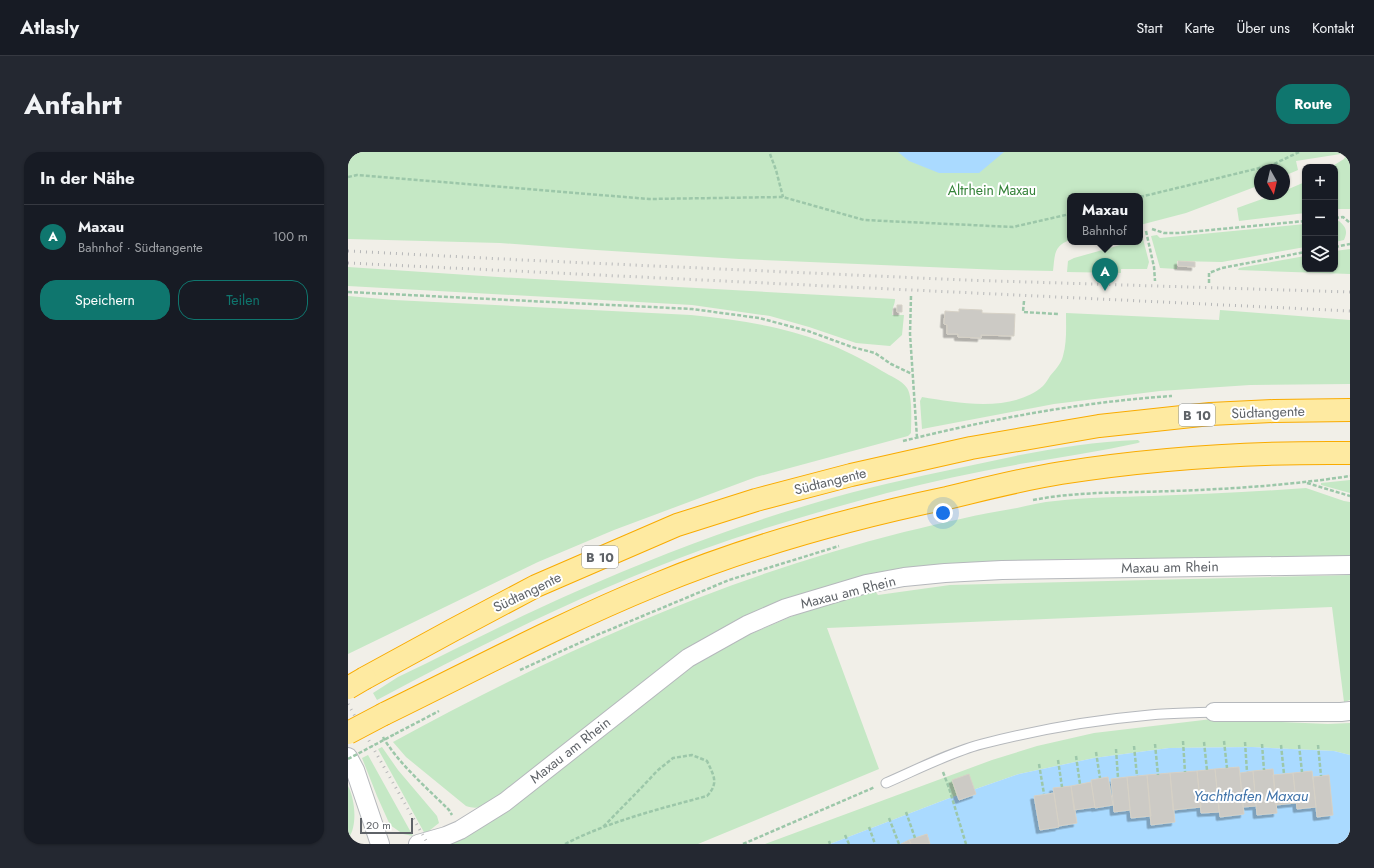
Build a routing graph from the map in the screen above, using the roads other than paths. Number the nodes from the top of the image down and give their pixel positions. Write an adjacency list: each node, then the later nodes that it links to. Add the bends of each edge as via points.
1 (1350, 410): 4 (highway, Südtangente / B 10, via 1274,410 1210,414 1098,426 971,448 756,500 676,525 543,583)
2 (1350, 453): 7 (highway, bridge, via 1209,456 1060,473 895,509 804,533 733,555 656,584 578,618 382,723)
3 (1350, 565): 11 (street, Maxau am Rhein, via 945,573 866,584 830,594 786,608 747,625 688,658 505,802 460,830)
4 (357, 683)
5 (1350, 711): 6 (street)
6 (1214, 712): 9 (lane, via 1150,715 1031,733 981,744)
7 (348, 733)
8 (348, 758): 10 (street, via 356,770)
9 (886, 782)
10 (380, 844)
11 (418, 844)

